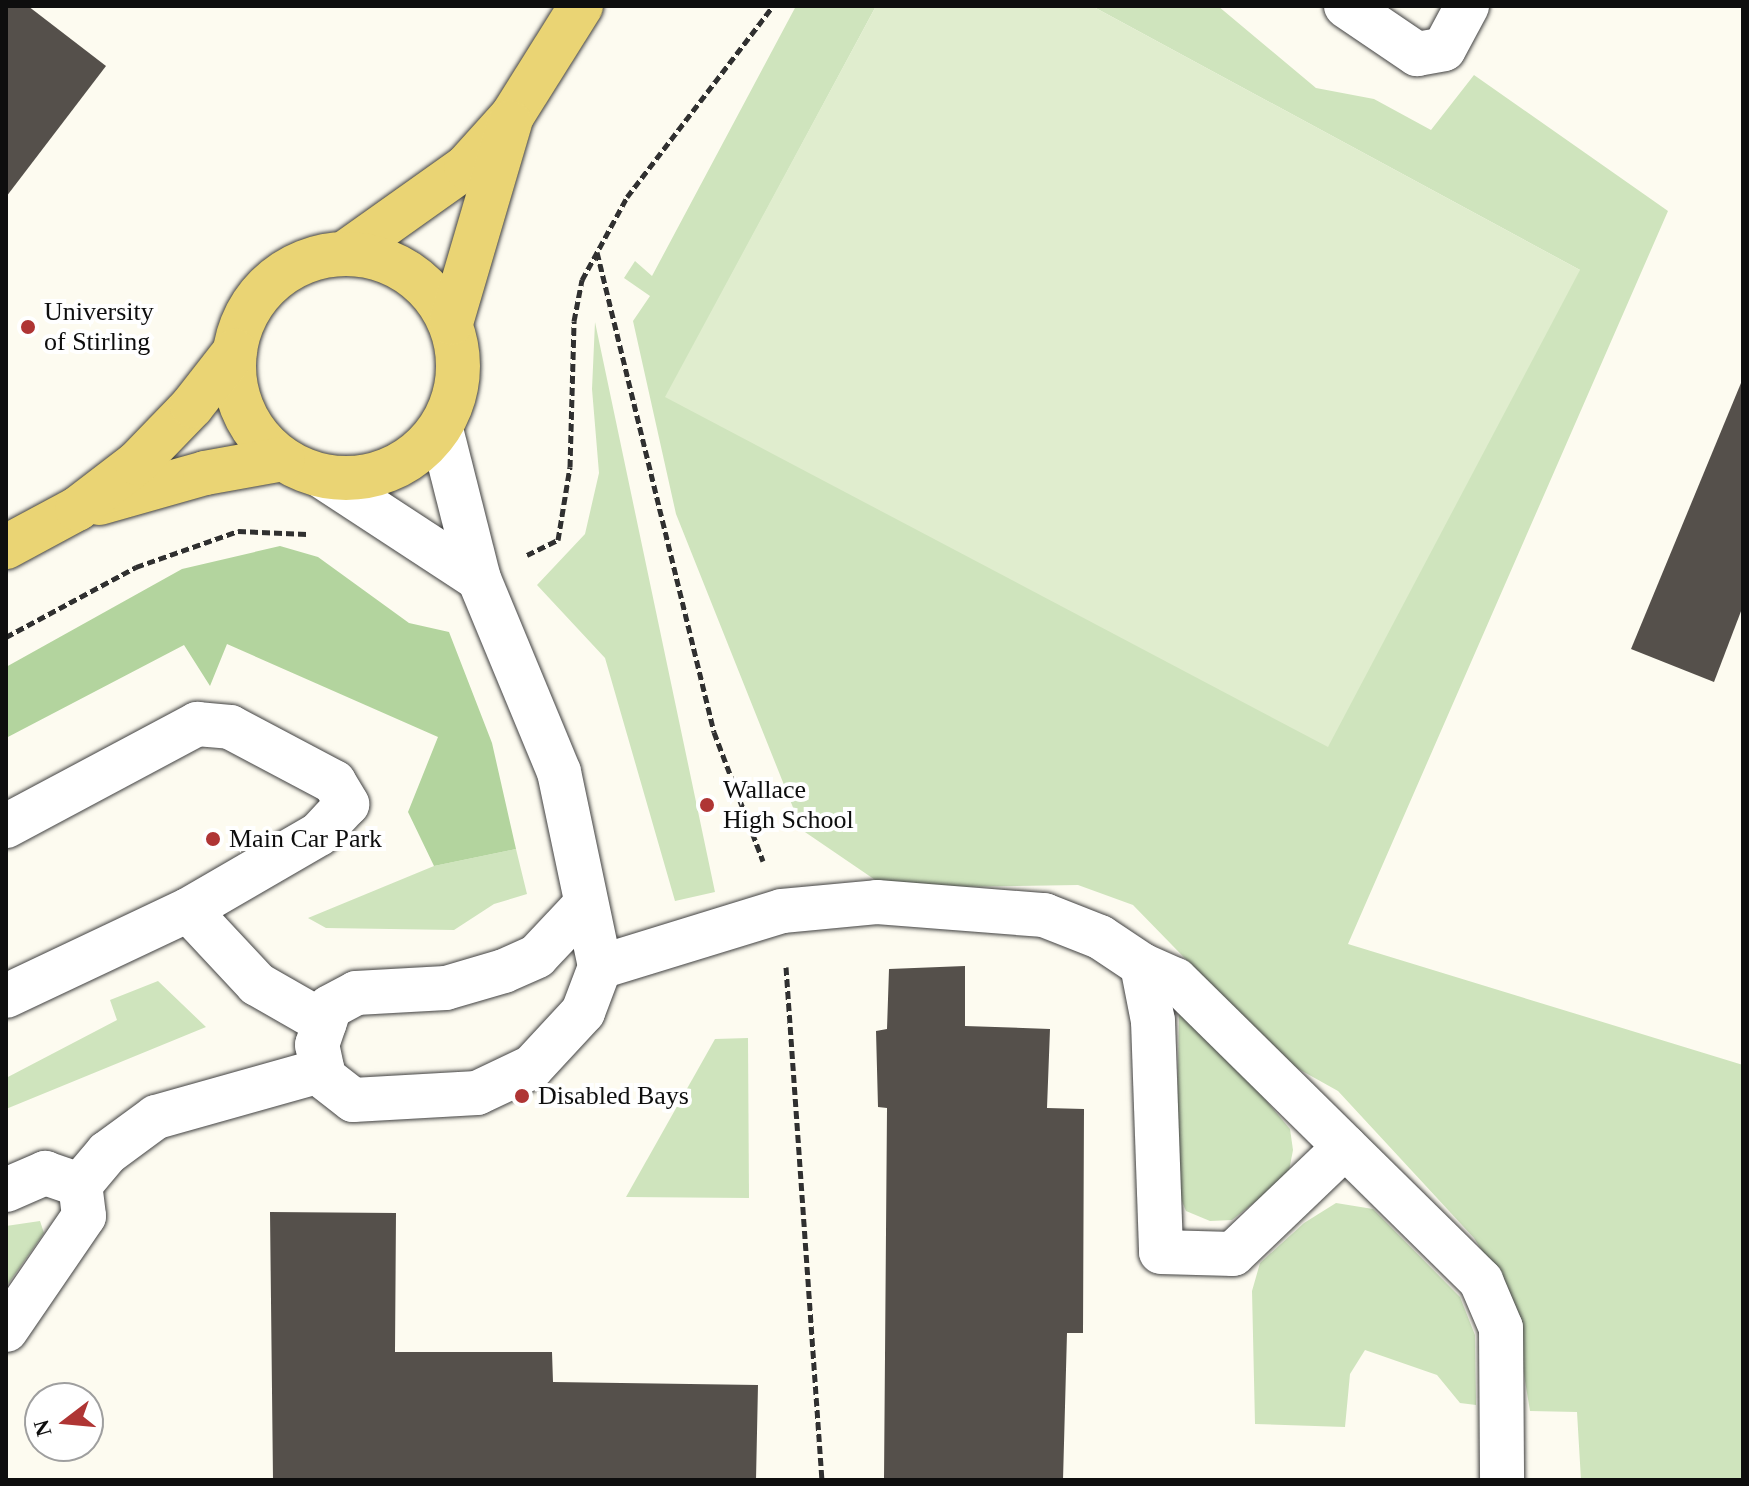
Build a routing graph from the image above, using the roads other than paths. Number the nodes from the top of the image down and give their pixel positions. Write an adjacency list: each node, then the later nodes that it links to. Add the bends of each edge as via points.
1 (581, 6): 4 (main road)
2 (1346, 6): 3 (street, via 1417,54 1444,49)
3 (1467, 6)
4 (512, 116): 5 (main road, via 466,167); 6 (main road)
5 (345, 253): 6 (main road, via 378,257 408,271 434,294); 7 (main road, via 313,258 284,272 260,293 243,320)
6 (451, 323): 8 (main road, via 456,395)
7 (235, 351): 9 (main road, via 235,382 243,412); 11 (main road, via 137,463)
8 (441, 429): 10 (main road, via 418,454 389,471 357,479); 13 (street)
9 (283, 459): 10 (main road); 11 (main road, via 205,473)
10 (323, 477): 13 (street)
11 (77, 509): 12 (main road)
12 (6, 547)
13 (479, 579): 15 (street, via 559,772)
14 (6, 826): 16 (street, via 197,724 230,727 334,782 347,804 319,834)
15 (585, 905): 18 (street); 20 (street, via 537,956 446,988 356,993 330,1007)
16 (188, 910): 19 (street); 20 (street, via 257,984)
17 (1142, 965): 18 (street, via 1100,937 1044,915 877,902 782,911); 22 (street, via 1176,980); 22 (street, via 1153,1021 1161,1252 1233,1254)
18 (600, 967): 21 (street, via 583,1012 532,1067 477,1093 353,1100 324,1077)
19 (6, 996)
20 (325, 1023): 21 (street, via 317,1045)
21 (323, 1070): 23 (street, via 156,1117 107,1153)
22 (1345, 1147): 26 (street, via 1481,1281 1501,1328)
23 (80, 1185): 24 (street, via 45,1173); 25 (street, via 84,1216)
24 (6, 1190)
25 (6, 1330)
26 (1502, 1480)

